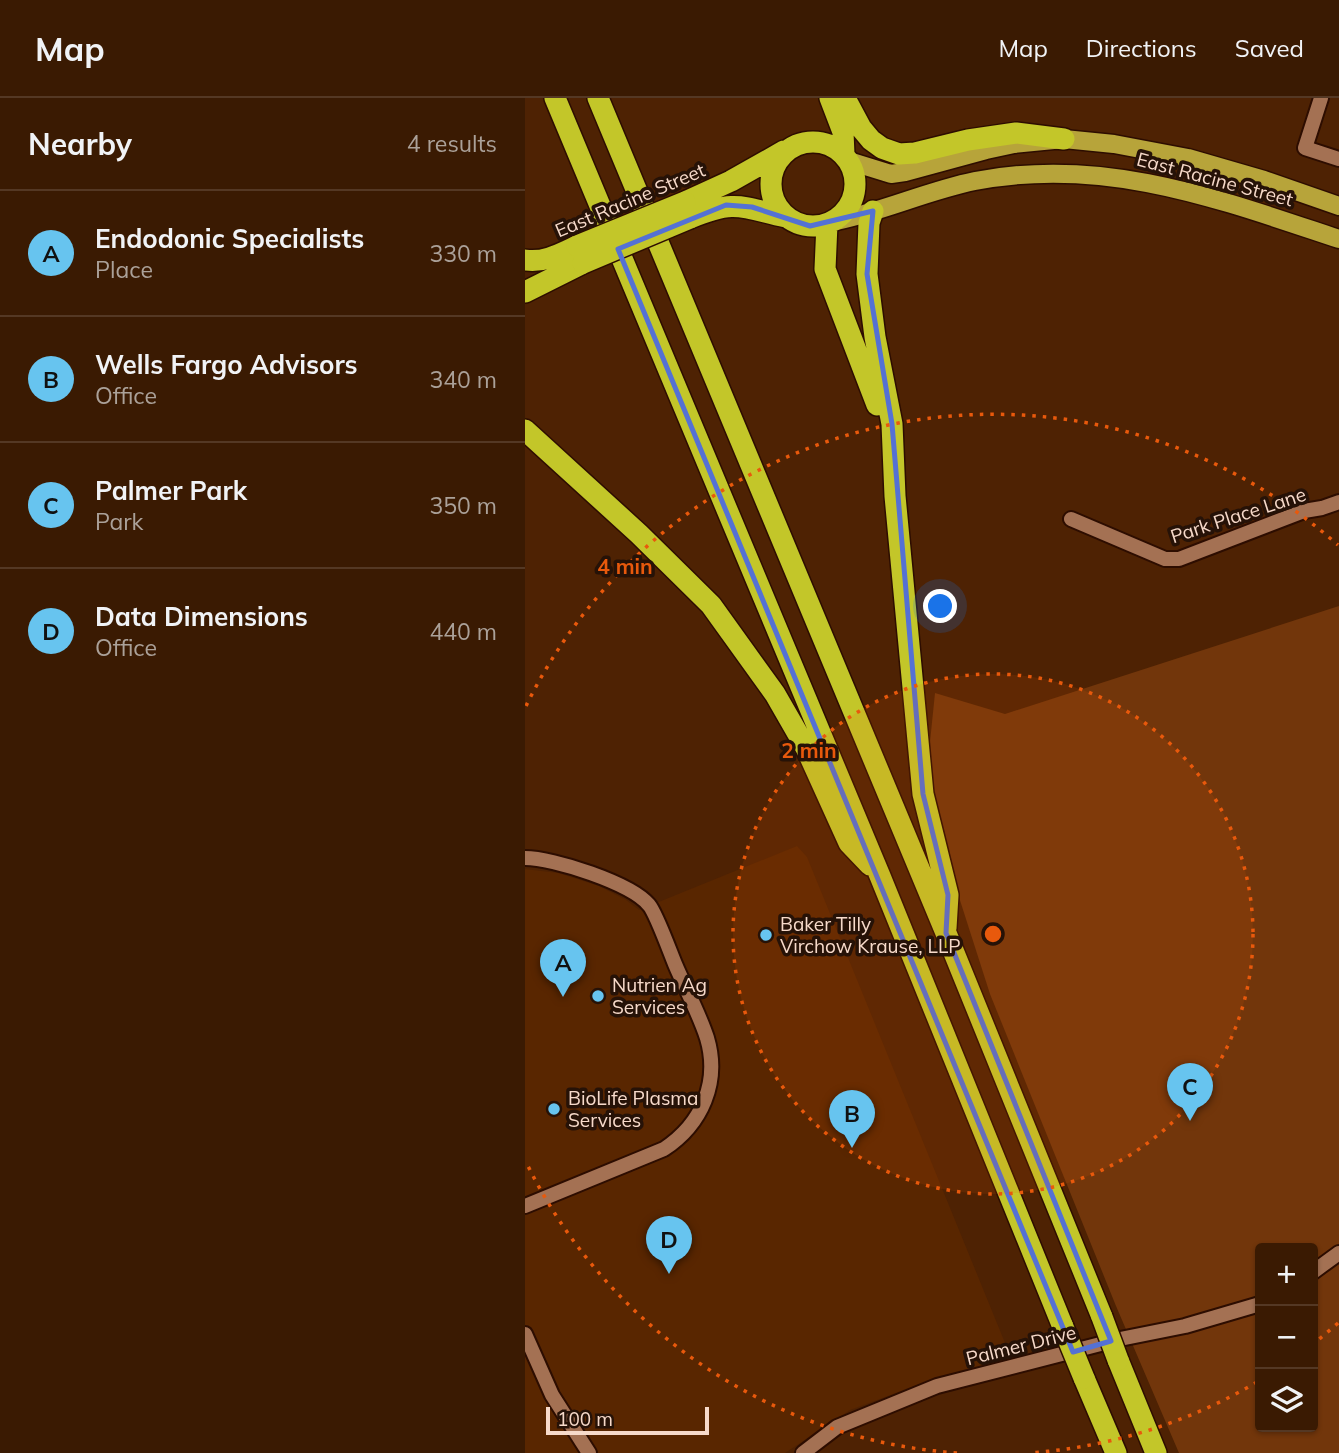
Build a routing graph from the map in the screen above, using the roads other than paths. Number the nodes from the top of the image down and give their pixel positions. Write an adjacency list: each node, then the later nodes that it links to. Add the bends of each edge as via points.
1 (555, 98): 26 (highway)
2 (598, 98): 27 (highway)
3 (830, 98): 8 (highway, via 843,132)
4 (845, 98): 6 (highway, via 871,140 899,154 1016,133)
5 (1321, 98): 9 (street, via 1305,148)
6 (1064, 139): 8 (main road, East Racine Street, via 1014,144 891,174); 10 (main road, East Racine Street, via 1188,158)
7 (786, 150): 8 (highway, via 816,141 831,145); 11 (highway, East Racine Street); 13 (highway, via 770,179 775,204)
8 (846, 158): 14 (highway, via 855,178 853,195 845,211)
9 (1339, 159)
10 (1339, 206)
11 (688, 210): 13 (highway, East Racine Street, via 726,205); 16 (highway, East Racine Street, bridge)
12 (873, 211): 14 (main road, East Racine Street); 15 (main road, East Racine Street, via 976,181 1057,173 1112,176 1161,184); 21 (highway, via 867,274 892,424)
13 (786, 217): 14 (highway, via 810,226)
14 (829, 223): 21 (highway, via 825,269 877,403)
15 (1339, 239)
16 (580, 255): 17 (highway, East Racine Street); 18 (highway, East Racine Street)
17 (525, 260)
18 (525, 292)
19 (525, 430): 22 (highway)
20 (525, 442): 22 (highway)
21 (893, 468): 27 (highway, via 923,794 948,895)
22 (592, 491): 26 (highway, via 711,605 751,658 806,748 849,843)
23 (1339, 502): 24 (street, Park Place Lane, via 1179,559 1165,559)
24 (1071, 519)
25 (525, 859): 28 (street, via 613,882 649,905 707,1039 712,1076 702,1109 679,1140)
26 (880, 876): 35 (highway, bridge)
27 (946, 933): 36 (highway, bridge)
28 (525, 1206)
29 (1339, 1253): 30 (street)
30 (1318, 1268)
31 (1255, 1305): 34 (street, Palmer Drive, via 937,1386 837,1427)
32 (525, 1334): 33 (street, via 552,1395)
33 (589, 1453)
34 (803, 1453)
35 (1116, 1453)
36 (1156, 1453)

